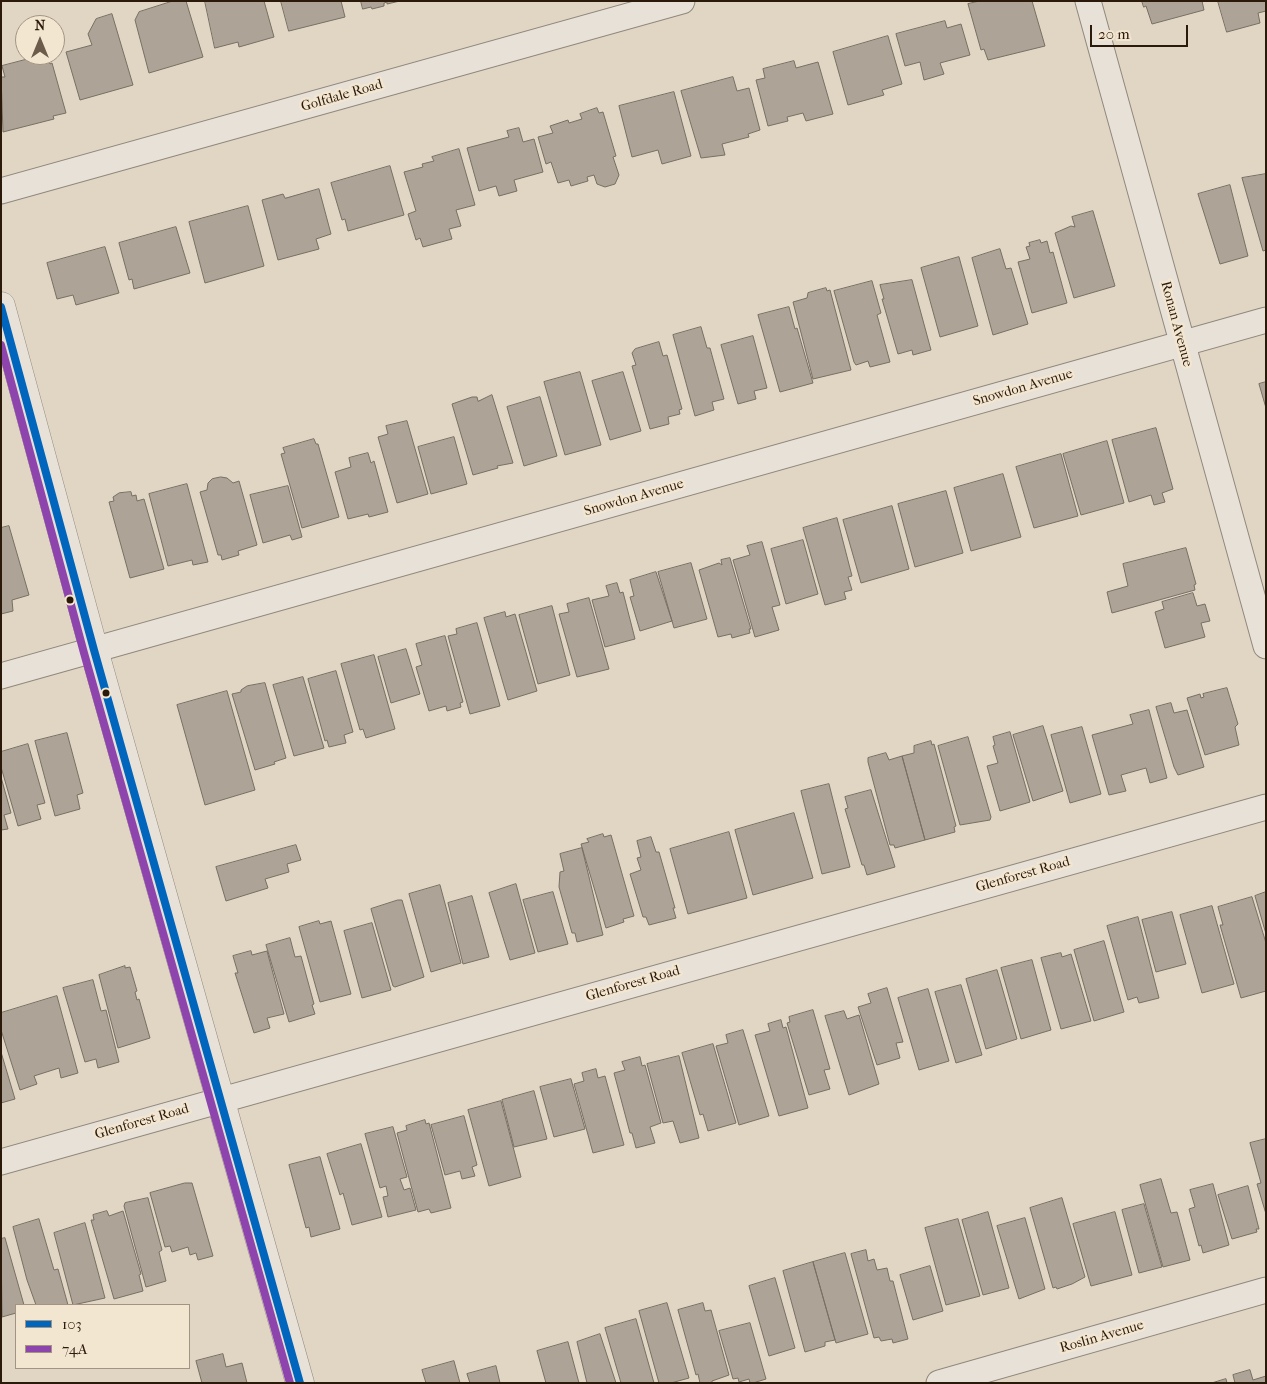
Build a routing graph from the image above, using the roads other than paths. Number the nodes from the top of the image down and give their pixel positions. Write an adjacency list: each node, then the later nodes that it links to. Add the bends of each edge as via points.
1 (682, 1): 3 (street, Golfdale Road)
2 (1088, 1): 6 (street, Ronan Avenue)
3 (1, 191)
4 (1, 306): 8 (street)
5 (1266, 320): 6 (street, Snowdon Avenue)
6 (1182, 344): 7 (street, Ronan Avenue); 8 (street, Snowdon Avenue)
7 (1266, 646)
8 (94, 650): 9 (street, Snowdon Avenue); 11 (street)
9 (1, 676)
10 (1266, 807): 11 (street, Glenforest Road)
11 (221, 1099): 12 (street, Glenforest Road); 14 (street)
12 (1, 1162)
13 (1266, 1290): 15 (street, Roslin Avenue)
14 (300, 1383)
15 (939, 1383)

